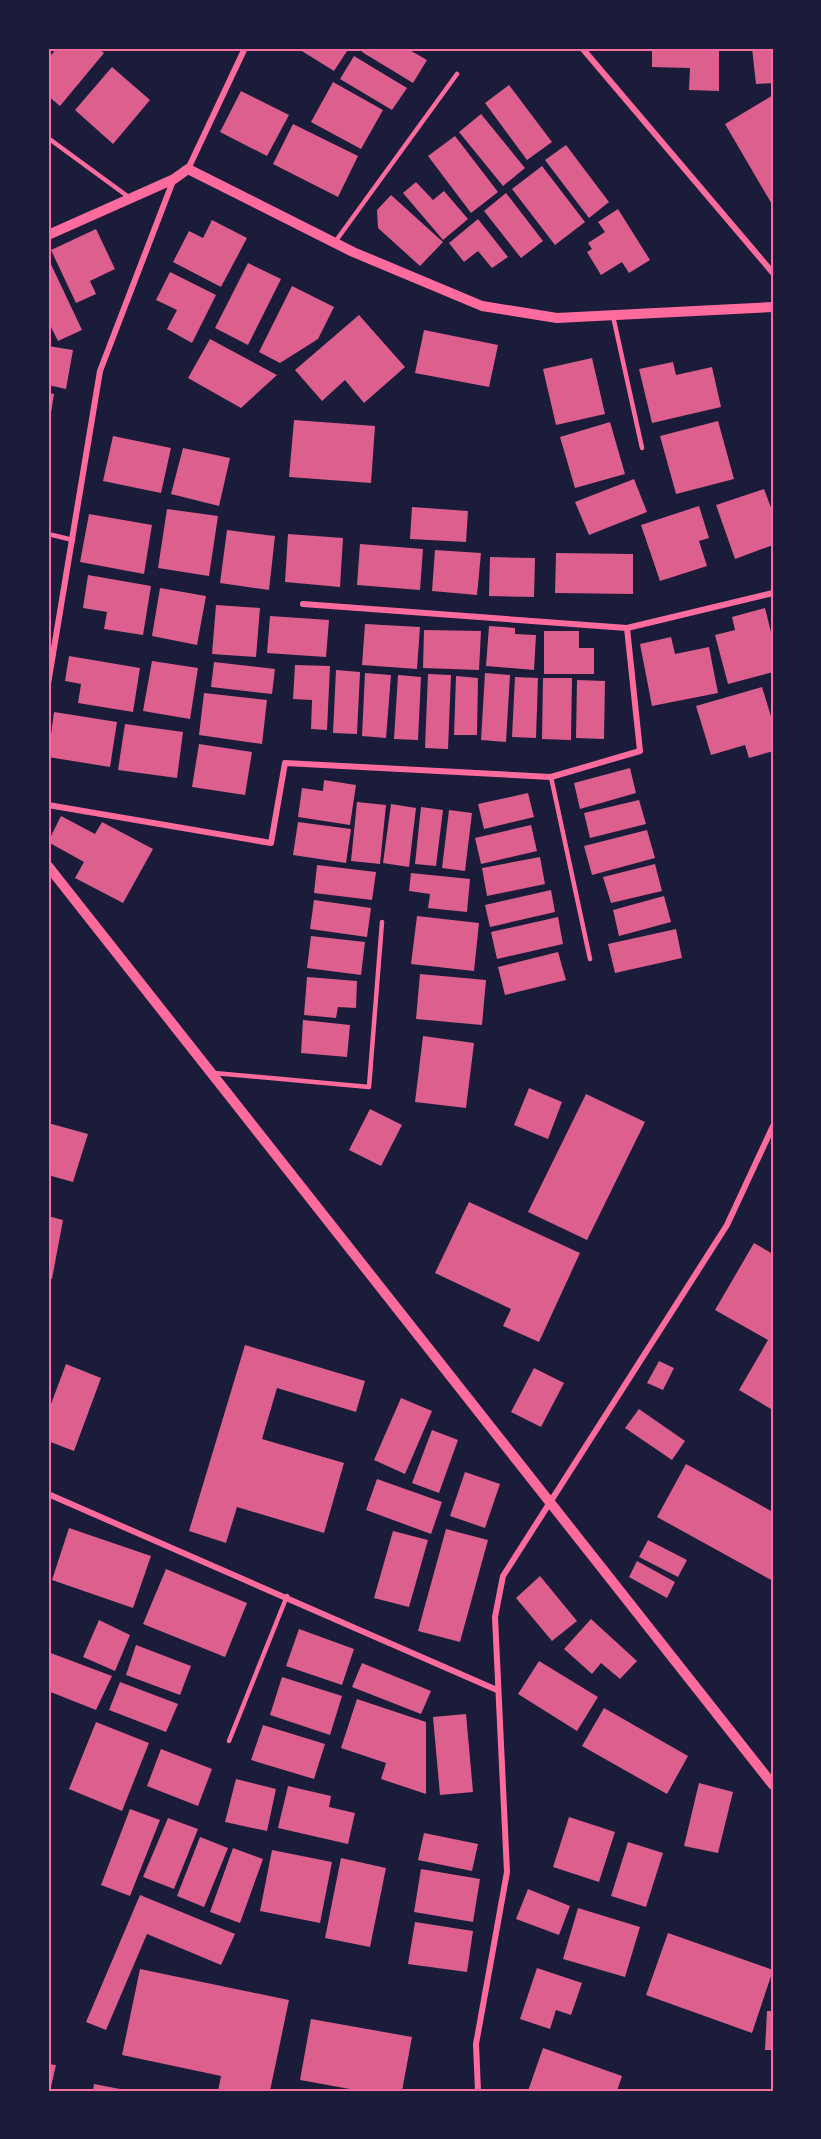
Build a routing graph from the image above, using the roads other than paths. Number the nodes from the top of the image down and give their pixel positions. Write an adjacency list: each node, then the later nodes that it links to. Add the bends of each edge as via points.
1 (245, 48): 5 (street)
2 (582, 48): 10 (street)
3 (457, 74): 9 (lane)
4 (48, 138): 7 (lane)
5 (188, 169): 6 (street); 9 (street)
6 (174, 179): 7 (street); 15 (street, via 100,371)
7 (130, 198): 8 (street)
8 (48, 235)
9 (335, 242): 12 (street, via 482,306 557,318)
10 (773, 273)
11 (773, 308): 12 (street)
12 (613, 316): 13 (lane)
13 (642, 448)
14 (48, 534): 15 (lane)
15 (73, 540): 19 (street)
16 (773, 593): 18 (street)
17 (303, 604): 18 (street)
18 (627, 628): 20 (street, via 640,751)
19 (48, 684)
20 (551, 777): 21 (street, via 285,762 271,843); 24 (lane)
21 (48, 805)
22 (48, 866): 25 (street)
23 (382, 922): 25 (lane, via 369,1087)
24 (590, 959)
25 (210, 1072): 28 (street)
26 (773, 1126): 28 (street, via 727,1225)
27 (48, 1494): 29 (street)
28 (549, 1503): 30 (street, via 503,1576 495,1617); 32 (street)
29 (287, 1596): 30 (street); 31 (lane)
30 (497, 1690): 33 (street, via 507,1872 476,2044)
31 (229, 1742)
32 (773, 1785)
33 (478, 2091)

